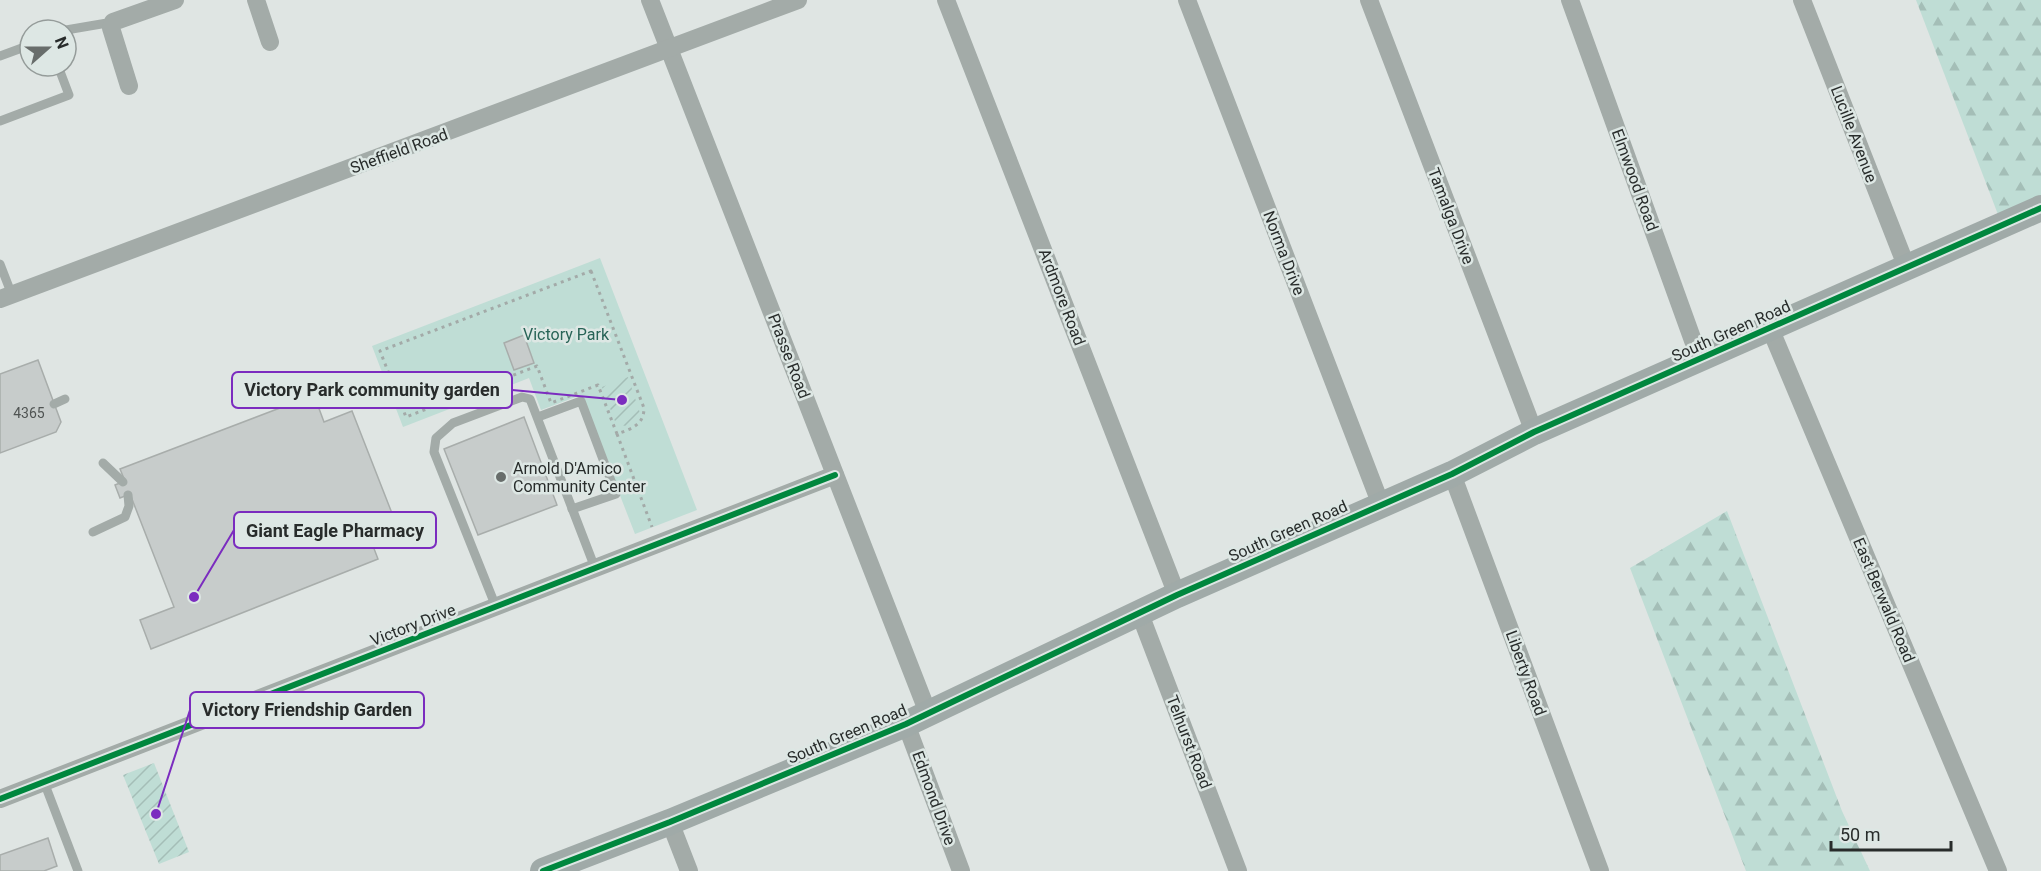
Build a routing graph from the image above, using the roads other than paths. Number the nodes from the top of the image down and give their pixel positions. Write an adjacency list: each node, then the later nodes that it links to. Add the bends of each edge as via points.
1 (175, 0): 10 (street)
2 (256, 0): 12 (street)
3 (650, 0): 14 (street, Prasse Road)
4 (798, 0): 14 (street, Sheffield Road)
5 (946, 0): 38 (street, Ardmore Road)
6 (1187, 0): 34 (street, Norma Drive)
7 (1369, 0): 28 (street, Tamalga Drive)
8 (1570, 0): 24 (street, Elmwood Road)
9 (1802, 0): 21 (street, Lucille Avenue)
10 (113, 22): 11 (lane); 17 (street, via 111,28)
11 (78, 28)
12 (270, 42)
13 (18, 49): 15 (lane)
14 (670, 50): 22 (street, Sheffield Road); 31 (street, Prasse Road)
15 (0, 56)
16 (63, 78): 18 (lane, via 69,95)
17 (129, 86)
18 (0, 121)
19 (2041, 208): 21 (main road, South Green Road)
20 (0, 264): 22 (lane)
21 (1906, 268): 23 (main road, South Green Road)
22 (6, 297)
23 (1770, 328): 24 (main road, South Green Road); 51 (street, East Berwald Road)
24 (1700, 360): 28 (main road, South Green Road)
25 (65, 399): 26 (lane)
26 (54, 404)
27 (538, 417): 35 (lane); 35 (lane, via 581,401 616,494); 39 (lane, via 530,399 522,397 453,423 436,438 434,452)
28 (1534, 432): 30 (main road, South Green Road)
29 (103, 463): 32 (lane)
30 (1452, 474): 34 (main road, South Green Road); 50 (street, Liberty Road)
31 (835, 475): 37 (street, Victory Drive); 41 (street, Prasse Road)
32 (123, 482)
33 (128, 495): 36 (lane, via 125,517)
34 (1381, 505): 38 (main road, South Green Road)
35 (572, 509): 37 (lane)
36 (93, 532)
37 (595, 568): 39 (street, Victory Drive)
38 (1177, 595): 40 (main road, South Green Road)
39 (496, 607): 42 (street, Victory Drive)
40 (1140, 614): 41 (main road, South Green Road); 49 (street, Telhurst Road)
41 (917, 718): 44 (main road, South Green Road); 48 (street, Edmond Drive)
42 (44, 782): 43 (street, Victory Drive); 45 (lane)
43 (0, 799)
44 (670, 822): 46 (main road, South Green Road); 47 (street)
45 (78, 871)
46 (543, 871)
47 (689, 871)
48 (961, 871)
49 (1238, 871)
50 (1600, 871)
51 (1998, 871)

